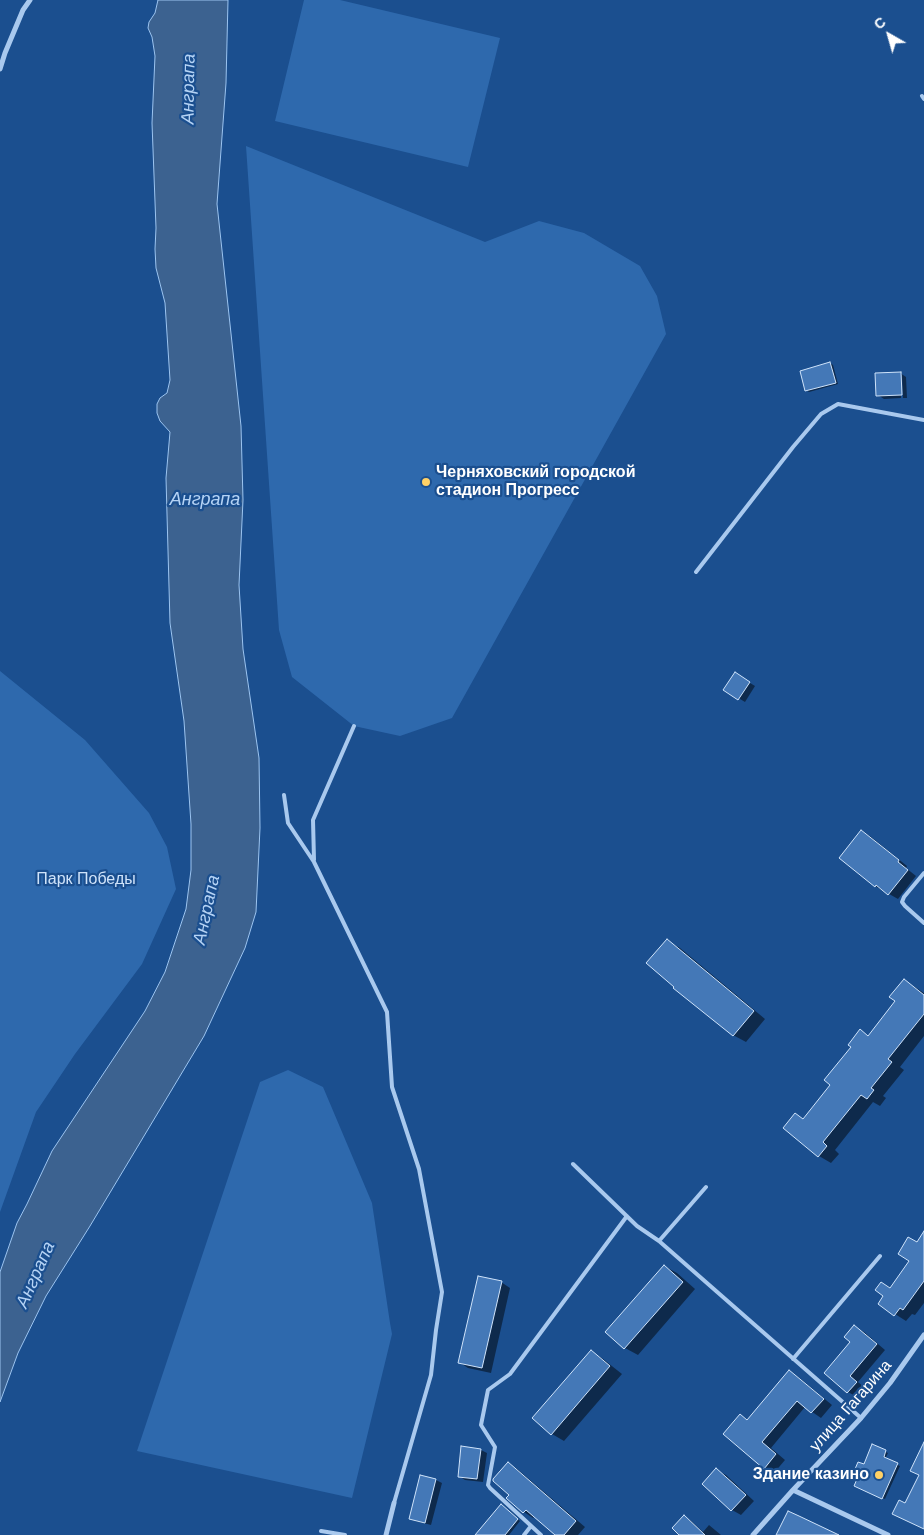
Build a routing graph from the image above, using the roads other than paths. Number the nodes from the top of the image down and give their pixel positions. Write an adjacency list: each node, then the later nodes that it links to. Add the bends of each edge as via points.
1 (30, 0): 2 (street)
2 (0, 69)
3 (924, 420): 4 (lane, via 838,404 821,414)
4 (696, 572)
5 (354, 726): 7 (lane, via 313,820)
6 (284, 795): 7 (lane, via 288,823)
7 (314, 862): 19 (lane, via 388,1012 392,1087 418,1169 442,1292 432,1375)
8 (924, 873): 9 (lane, via 902,902)
9 (924, 923)
10 (573, 1164): 12 (lane)
11 (706, 1187): 13 (lane)
12 (627, 1216): 13 (lane); 20 (lane, via 510,1374 488,1390 481,1425 495,1447 488,1485)
13 (659, 1242): 16 (lane)
14 (880, 1256): 16 (lane)
15 (924, 1335): 17 (street, улица Гагарина)
16 (793, 1359): 17 (lane)
17 (861, 1418): 18 (street, улица Гагарина)
18 (793, 1490): 26 (street, улица Гагарина); 27 (street)
19 (394, 1503): 23 (street)
20 (531, 1526): 24 (lane); 25 (lane)
21 (321, 1531): 22 (lane)
22 (345, 1535)
23 (386, 1535)
24 (524, 1535)
25 (542, 1535)
26 (753, 1535)
27 (888, 1535)

